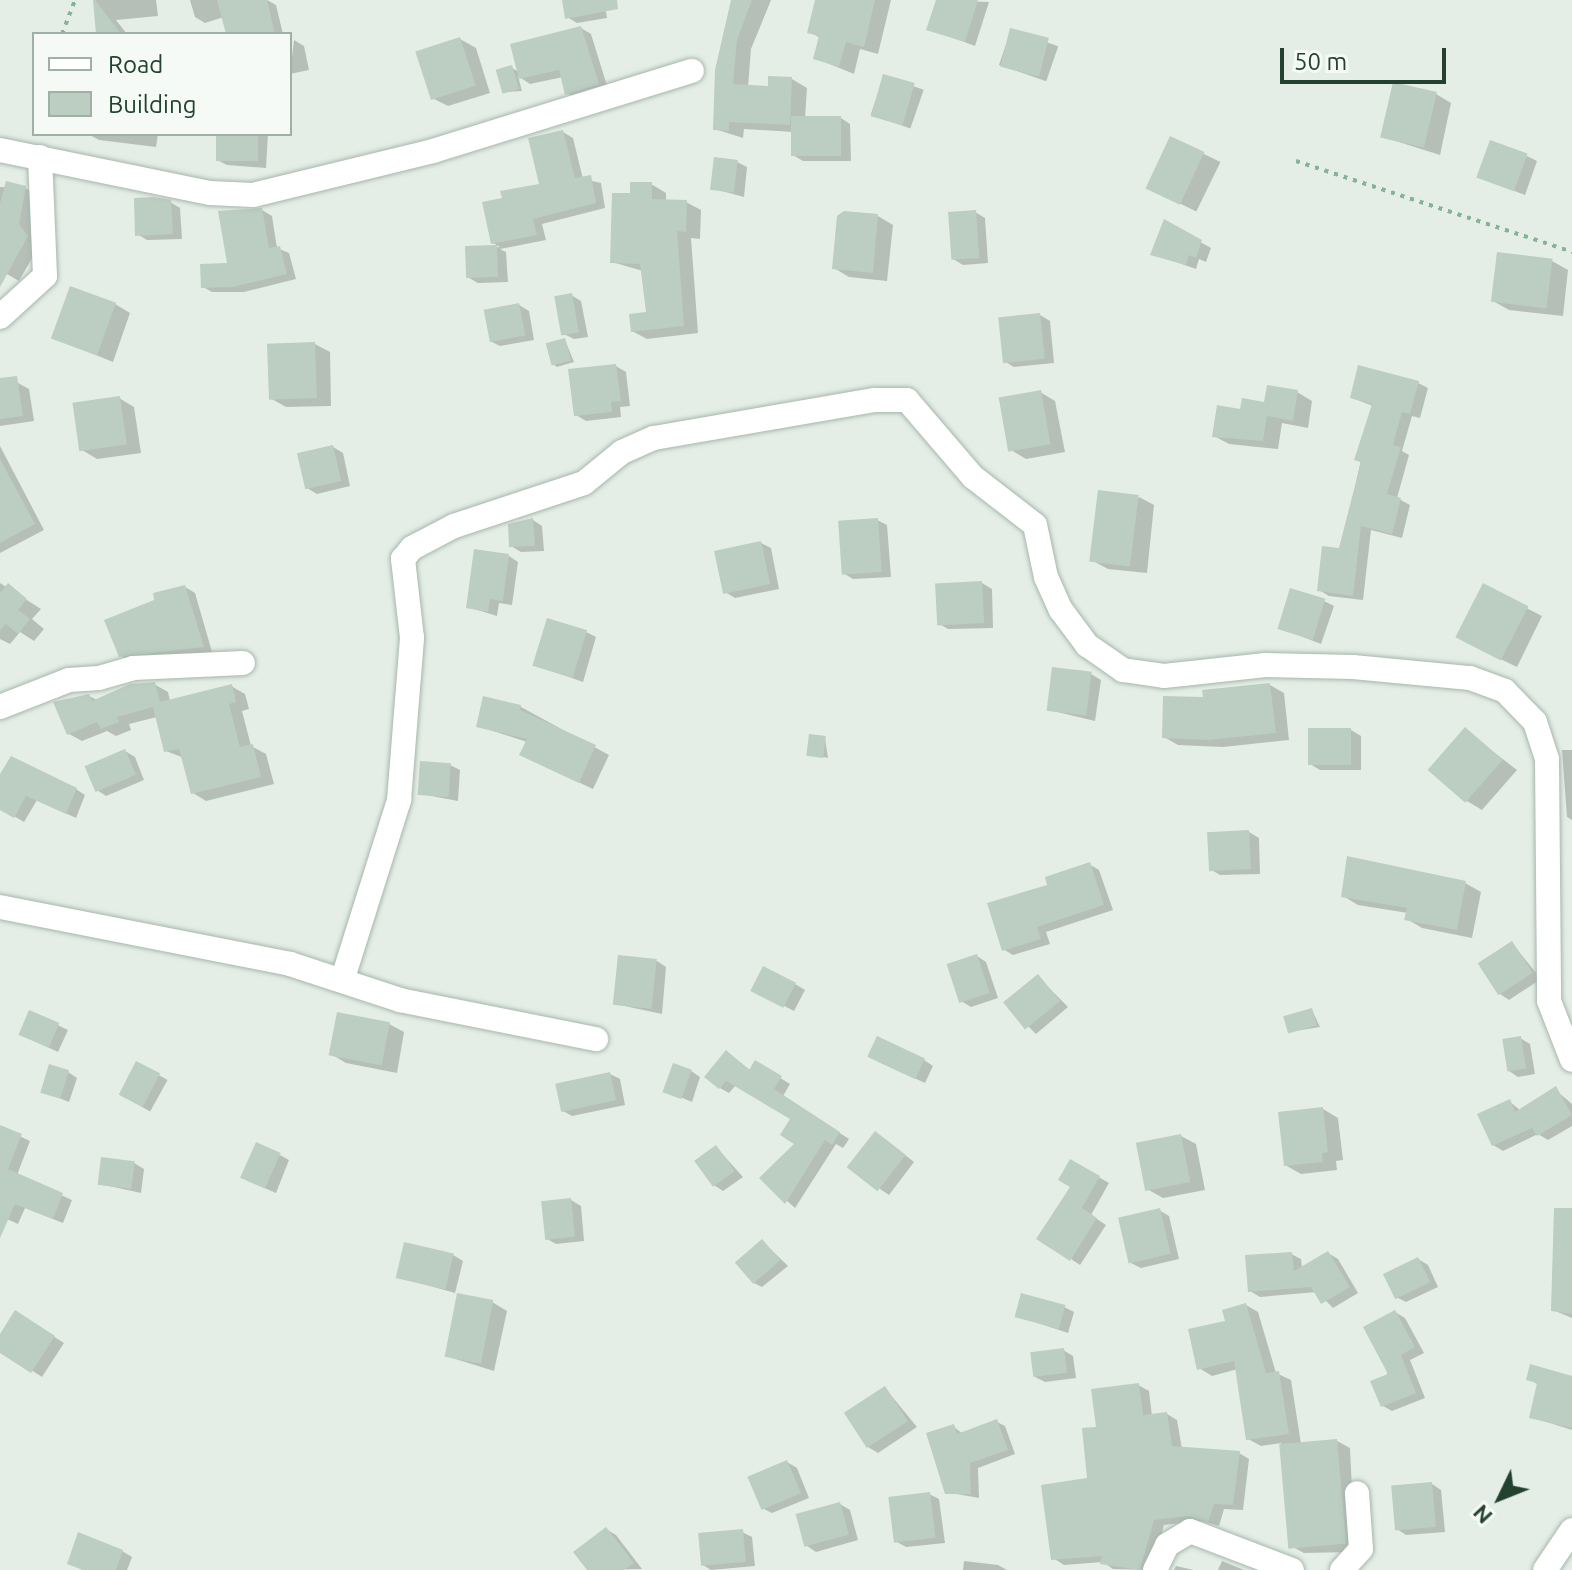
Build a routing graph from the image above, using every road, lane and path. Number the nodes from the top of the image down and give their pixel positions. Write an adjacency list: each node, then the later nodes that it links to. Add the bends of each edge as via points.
1 (75, 0): 2 (path)
2 (63, 32)
3 (692, 71): 5 (street, via 433,151 253,195 210,193)
4 (0, 150): 5 (street)
5 (40, 157): 8 (street, via 45,276)
6 (1296, 161): 7 (path)
7 (1572, 252)
8 (0, 317)
9 (243, 663): 10 (street, via 133,668 69,680)
10 (0, 707)
11 (0, 907): 12 (street)
12 (343, 978): 13 (street, via 400,1000); 14 (street, via 399,800 412,638 403,559 412,548 454,526 584,483 622,452 654,438 875,400 907,400 973,477 1035,525 1046,577 1061,610 1087,645 1123,670 1164,676 1265,665 1353,667 1470,678 1505,691 1535,722 1547,759 1549,1001)
13 (596, 1039)
14 (1572, 1060)
15 (1357, 1493): 19 (street, via 1361,1549)
16 (1572, 1530): 20 (street)
17 (1155, 1570): 18 (street, via 1167,1545 1190,1531)
18 (1292, 1570)
19 (1342, 1570)
20 (1545, 1570)

